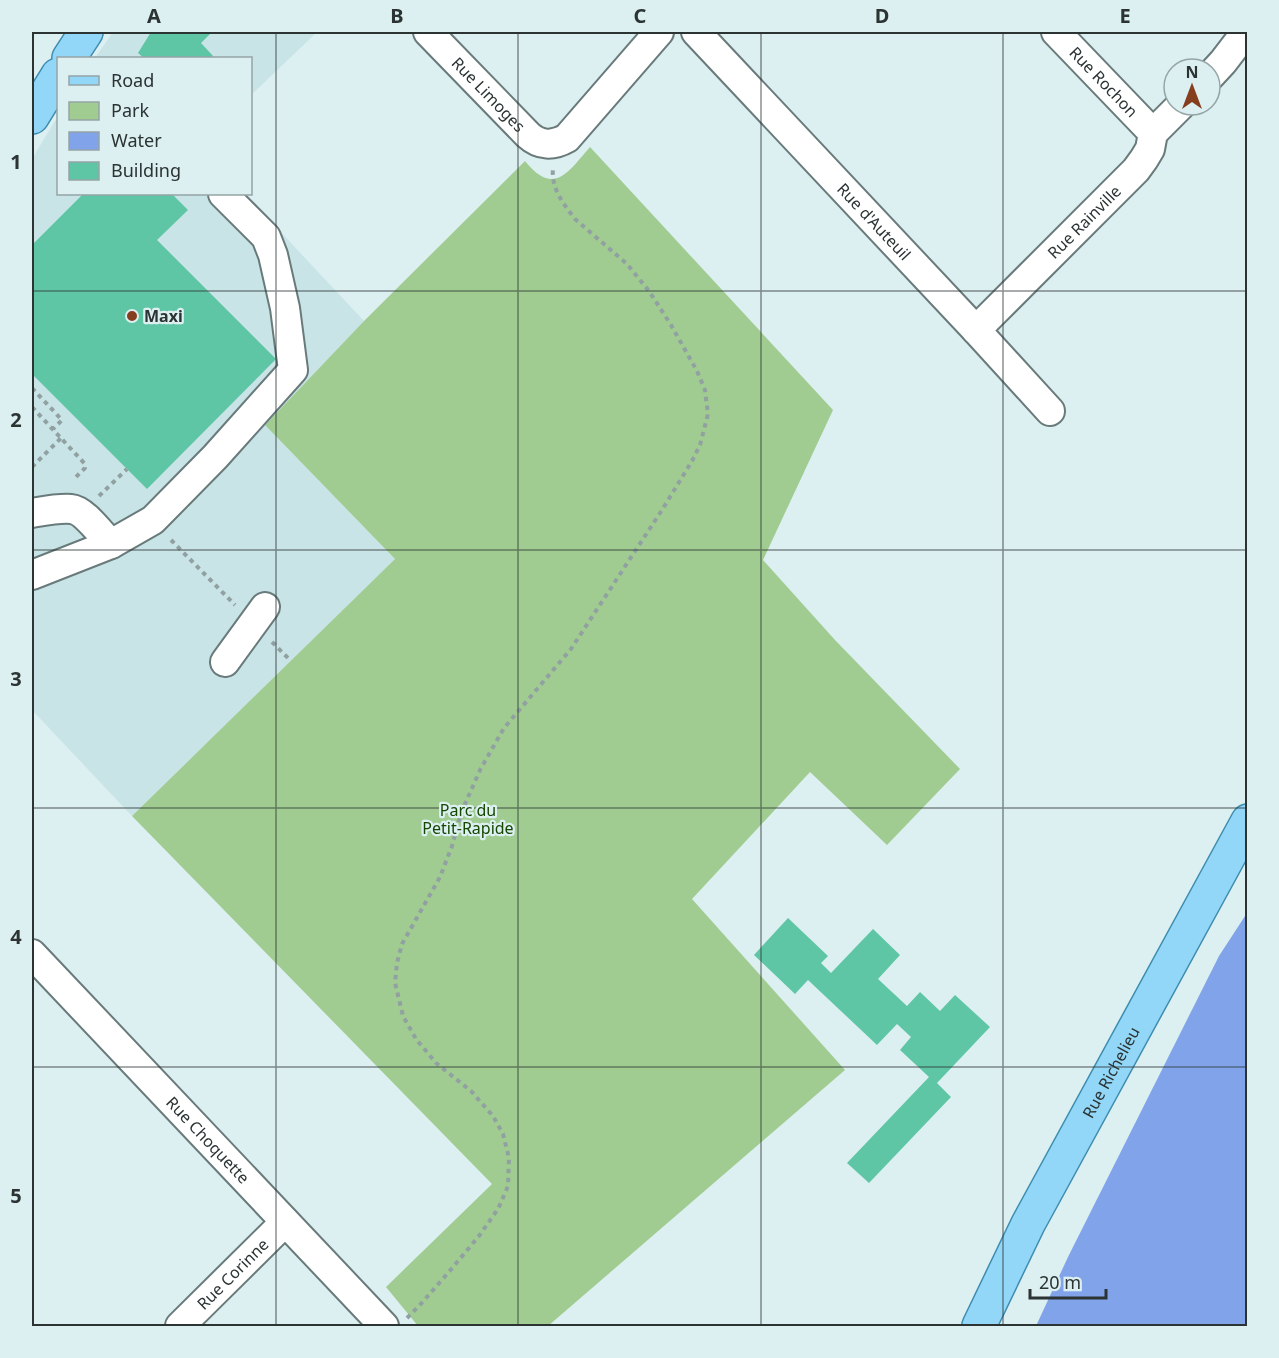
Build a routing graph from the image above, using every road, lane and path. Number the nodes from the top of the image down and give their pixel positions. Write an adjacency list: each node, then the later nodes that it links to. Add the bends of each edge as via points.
1 (428, 32): 11 (street, Rue Limoges, via 532,139)
2 (659, 32): 11 (street, via 573,132)
3 (696, 32): 13 (street, Rue d'Auteuil)
4 (1056, 32): 10 (street, Rue Rochon)
5 (1246, 32): 6 (street)
6 (1222, 63)
7 (57, 81): 8 (main road)
8 (32, 117)
9 (1169, 117): 10 (street, Rue Rainville)
10 (1153, 133): 13 (street, Rue Rainville, via 1150,149 1136,170)
11 (556, 143): 34 (path, via 552,176 558,195 575,219 627,264 649,291 698,371 708,414 700,445 662,510 571,649 504,728 461,813 440,877 402,944 395,983 403,1016 436,1063 471,1091 493,1116 509,1158 508,1186 498,1209 419,1306)
12 (225, 195): 25 (street, via 266,237 273,255 293,370 153,520)
13 (976, 330): 16 (street, Rue d'Auteuil)
14 (32, 388): 17 (path, via 62,420)
15 (32, 407): 17 (path)
16 (1050, 411)
17 (53, 429): 18 (path)
18 (61, 438): 19 (path); 21 (path, via 85,464)
19 (32, 466)
20 (127, 469): 22 (path)
21 (74, 479)
22 (95, 500)
23 (32, 513): 25 (street, via 76,510)
24 (170, 538): 27 (path)
25 (111, 544): 26 (street)
26 (32, 575)
27 (253, 608): 30 (street)
28 (265, 635): 29 (path)
29 (291, 661)
30 (225, 662)
31 (1248, 821): 36 (main road, Rue Richelieu, via 1033,1214)
32 (32, 954): 33 (street, Rue Choquette)
33 (285, 1222): 34 (street, Rue Choquette); 35 (street, Rue Corinne)
34 (393, 1324)
35 (180, 1326)
36 (979, 1326)

